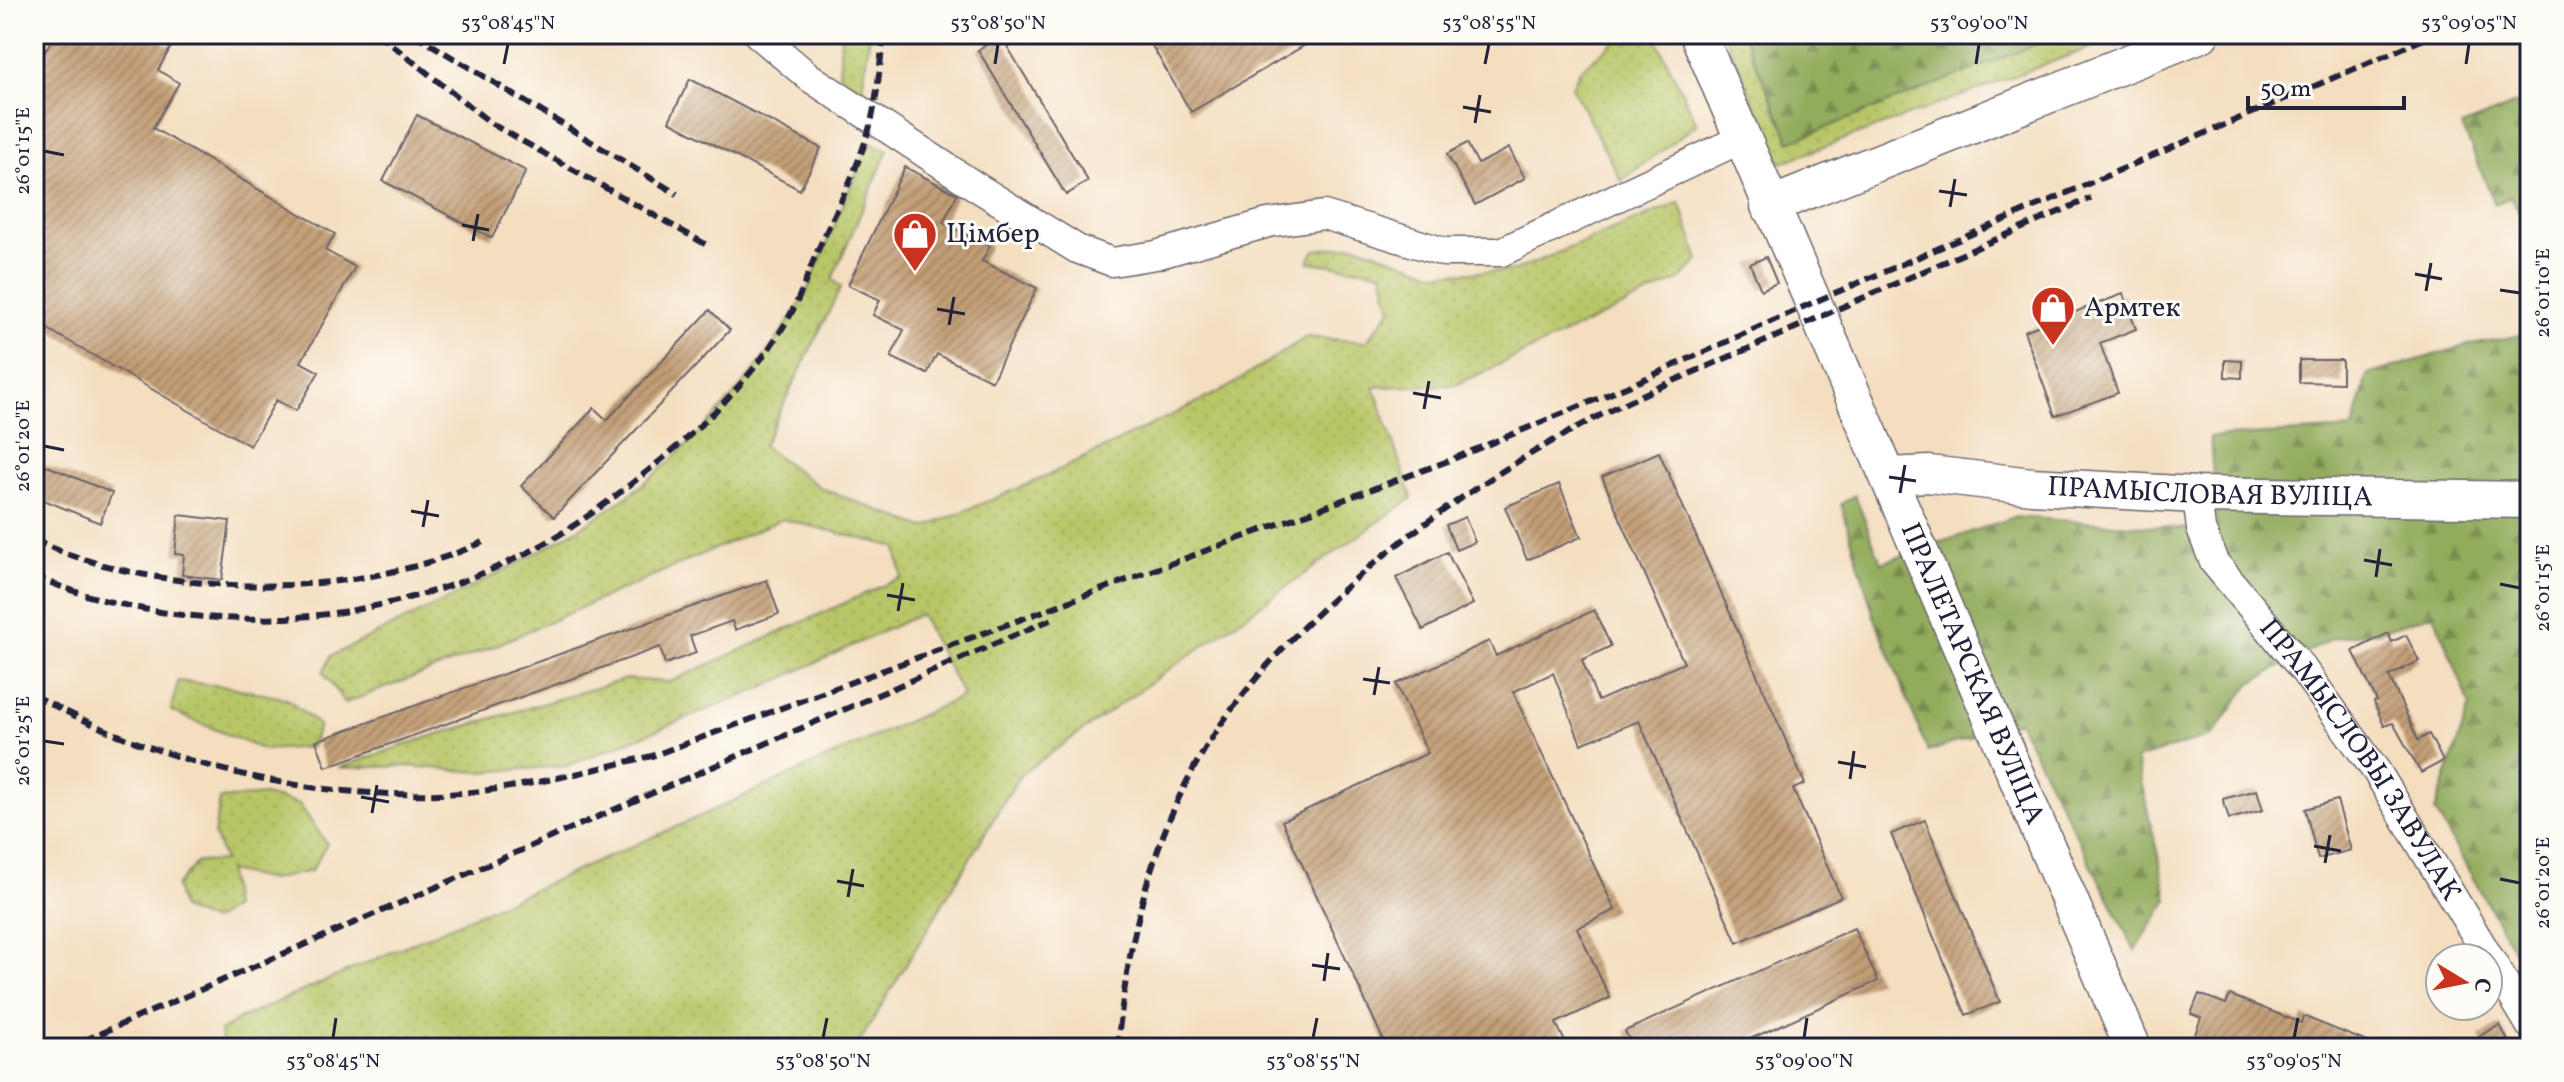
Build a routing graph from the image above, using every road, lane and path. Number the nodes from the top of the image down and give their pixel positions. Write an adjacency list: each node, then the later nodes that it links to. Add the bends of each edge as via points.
1 (758, 34): 4 (street, via 809,77 975,186 1077,249 1112,262 1268,223 1324,215 1444,252 1501,252)
2 (1698, 34): 4 (main road, ПРАЛЕТАРСКАЯ ВУЛІЦА)
3 (2201, 34): 5 (main road)
4 (1741, 139): 5 (main road, ПРАЛЕТАРСКАЯ ВУЛІЦА)
5 (1769, 206): 6 (main road, ПРАЛЕТАРСКАЯ ВУЛІЦА)
6 (1889, 476): 7 (main road, ПРАМЫСЛОВАЯ ВУЛІЦА, via 1929,474); 10 (main road, ПРАЛЕТАРСКАЯ ВУЛІЦА)
7 (2197, 495): 8 (main road, ПРАМЫСЛОВАЯ ВУЛІЦА); 9 (street, ПРАМЫСЛОВЫ ЗАВУЛАК, via 2201,529 2214,562 2302,668 2377,772)
8 (2530, 500)
9 (2530, 1025)
10 (2133, 1048)

